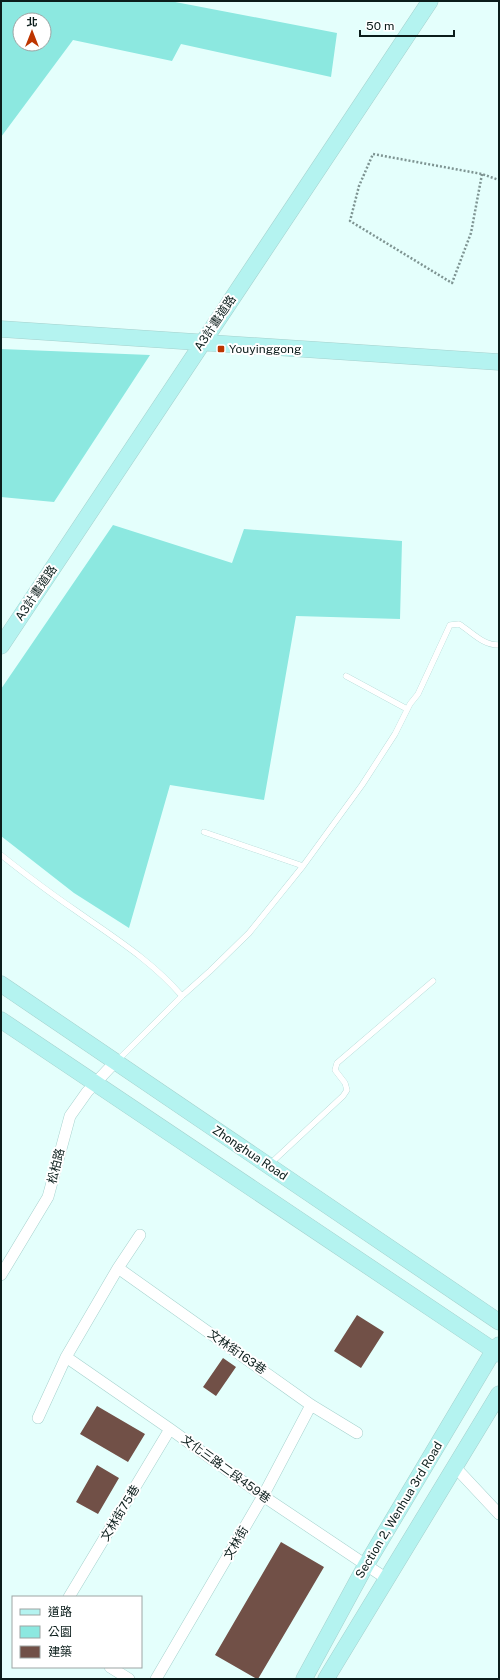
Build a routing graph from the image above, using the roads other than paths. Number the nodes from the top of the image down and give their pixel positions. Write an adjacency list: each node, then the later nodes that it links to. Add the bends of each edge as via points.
1 (430, 1): 3 (street, A3計畫道路)
2 (1, 329): 3 (street)
3 (203, 342): 4 (street); 6 (street, A3計畫道路)
4 (499, 362)
5 (499, 645): 8 (lane, via 482,640 459,624 450,625 418,694)
6 (1, 646)
7 (346, 676): 8 (lane)
8 (407, 709): 11 (lane, via 395,734 362,785)
9 (204, 832): 11 (lane)
10 (1, 855): 14 (lane, via 144,958 166,977)
11 (303, 866): 14 (lane, via 249,933)
12 (433, 981): 18 (lane, via 337,1063 335,1070 347,1090)
13 (1, 984): 16 (street, Zhonghua Road)
14 (182, 996): 16 (lane)
15 (1, 1020): 17 (street)
16 (116, 1062): 17 (street, 松柏路); 18 (street, Zhonghua Road)
17 (96, 1084): 21 (street, 松柏路, via 70,1116 48,1197); 23 (street)
18 (269, 1166): 22 (street, Zhonghua Road)
19 (140, 1235): 20 (street)
20 (118, 1268): 24 (street); 26 (street, 文林街163巷)
21 (1, 1275)
22 (499, 1322)
23 (497, 1350): 33 (street, Section 2, Wenhua 3rd Road)
24 (66, 1357): 27 (street); 28 (street, 文化三路二段459巷)
25 (499, 1394): 30 (street, Section 2, Wenhua 3rd Road)
26 (311, 1405): 29 (street, 文林街163巷); 31 (street, 文林街)
27 (38, 1418)
28 (170, 1429): 31 (street, 文化三路二段459巷); 35 (street, 文林街75巷)
29 (357, 1433)
30 (455, 1467): 32 (street); 34 (street, Section 2, Wenhua 3rd Road)
31 (263, 1496): 33 (street, 文化三路二段459巷); 38 (street, 文林街)
32 (499, 1514)
33 (366, 1565): 34 (street, 文化三路二段459巷); 39 (street, Section 2, Wenhua 3rd Road)
34 (387, 1579): 40 (street, Section 2, Wenhua 3rd Road)
35 (70, 1596)
36 (112, 1668): 37 (street)
37 (129, 1679)
38 (156, 1679)
39 (304, 1679)
40 (326, 1679)

